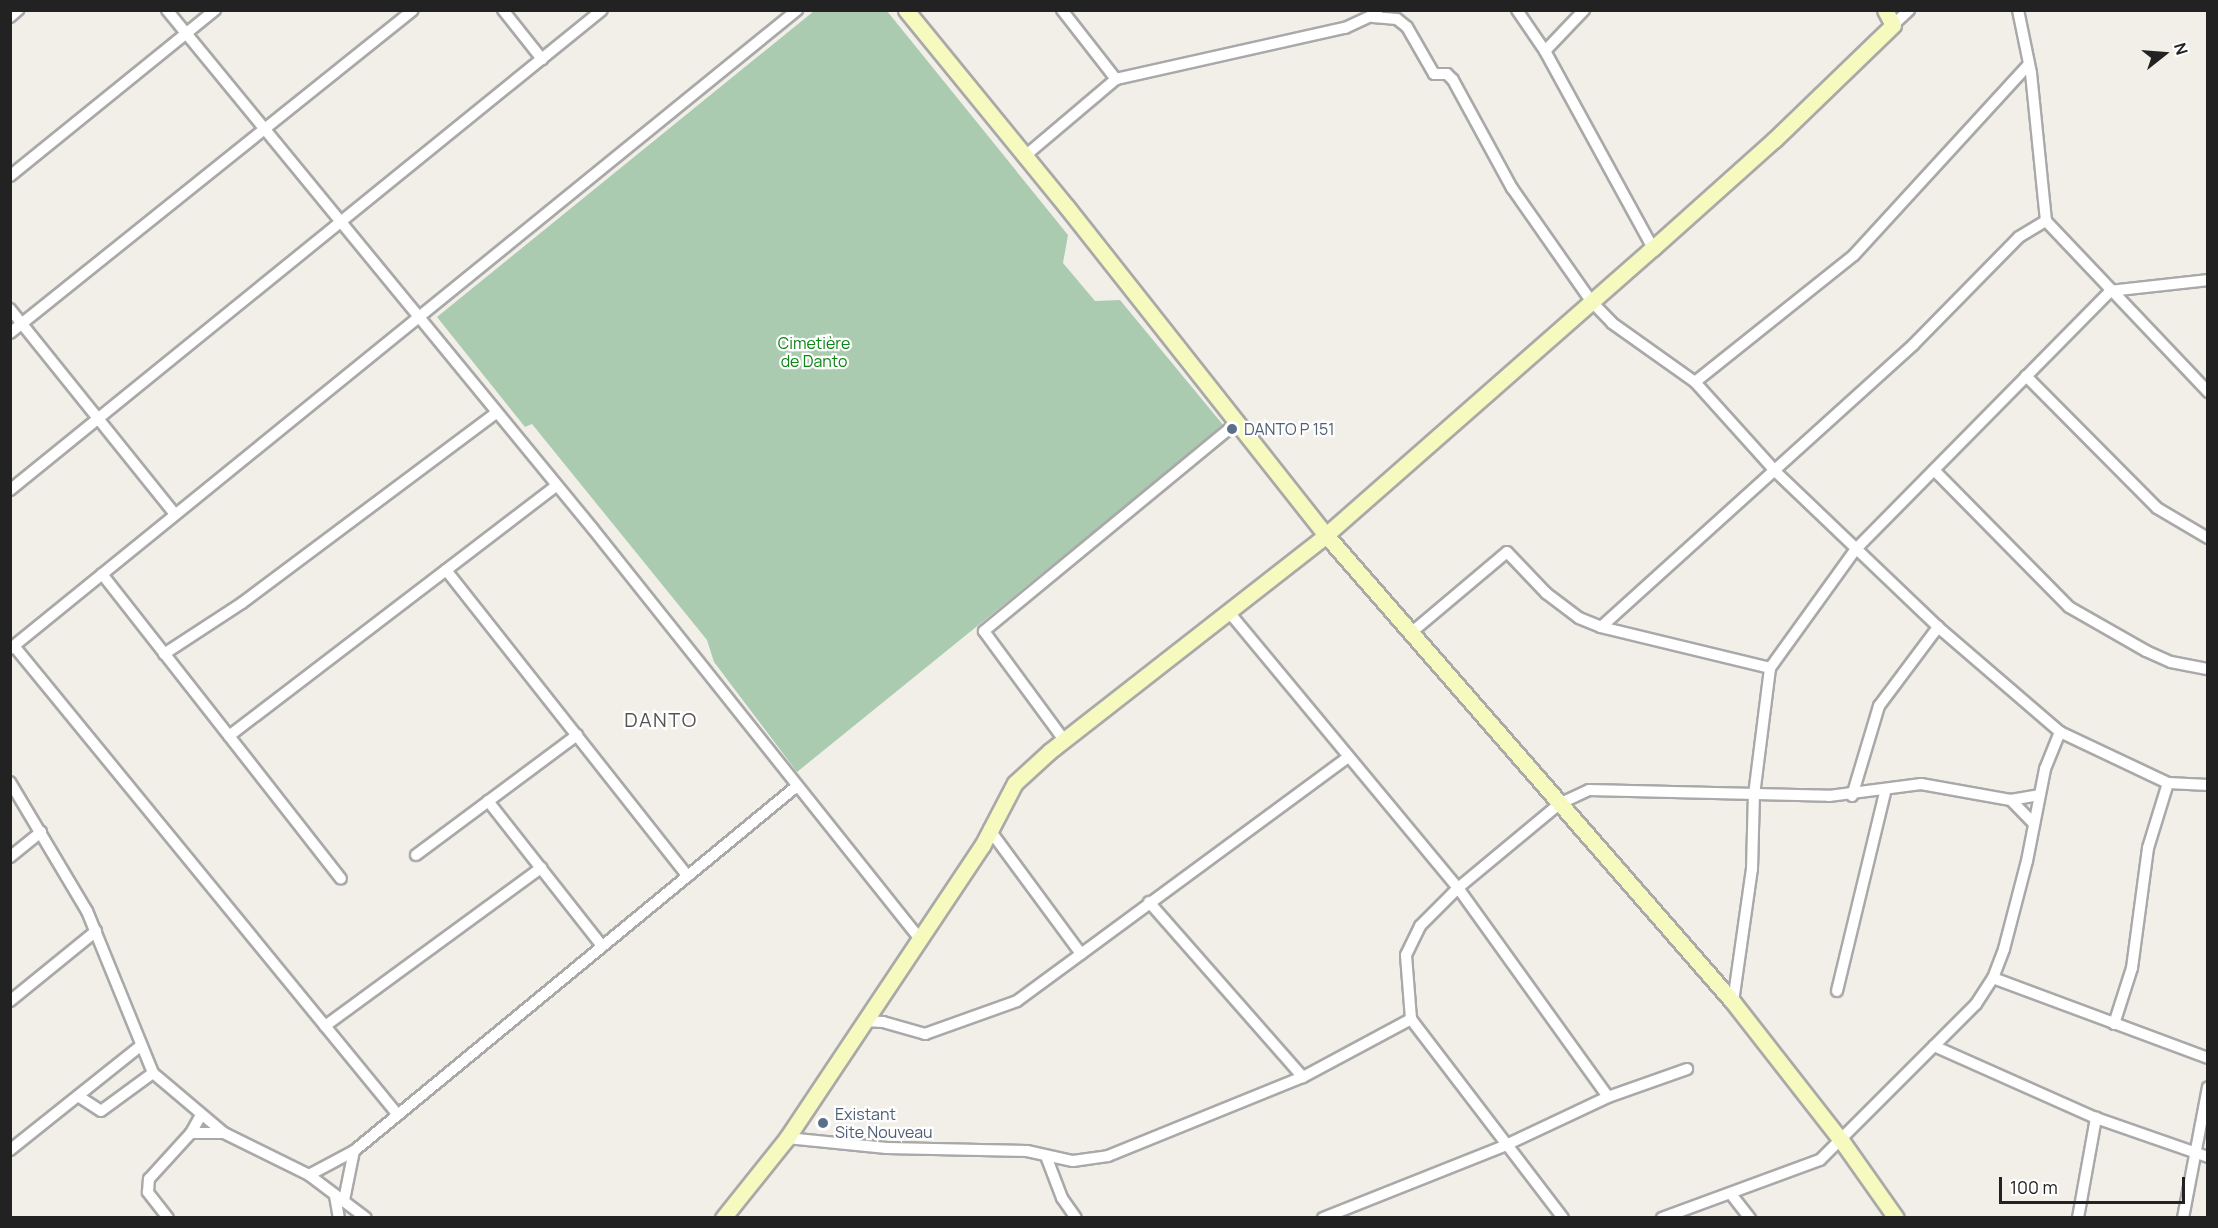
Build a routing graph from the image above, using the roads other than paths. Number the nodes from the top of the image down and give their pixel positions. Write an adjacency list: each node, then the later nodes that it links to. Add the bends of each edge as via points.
1 (18, 10): 16 (street)
2 (167, 10): 18 (street)
3 (215, 10): 18 (street)
4 (413, 10): 23 (street)
5 (503, 10): 20 (street)
6 (602, 10): 20 (street)
7 (797, 10): 33 (street)
8 (906, 10): 24 (street)
9 (1062, 10): 22 (street)
10 (1517, 10): 19 (street)
11 (1584, 10): 19 (street)
12 (1885, 10): 17 (street)
13 (1910, 10): 17 (street)
14 (2018, 10): 21 (street)
15 (1377, 14): 22 (street, via 1345,28); 31 (street, via 1402,23 1434,74 1447,74 1453,80 1512,188)
16 (10, 17)
17 (1893, 25): 28 (street, via 1774,140)
18 (185, 35): 23 (street); 25 (street)
19 (1545, 51): 28 (street)
20 (542, 59): 27 (street)
21 (2029, 64): 26 (street); 37 (street, via 1854,255)
22 (1116, 79): 24 (street)
23 (264, 130): 27 (street); 34 (street)
24 (1025, 156): 41 (street)
25 (10, 176)
26 (2046, 221): 30 (street); 43 (street, via 2019,237 1943,317)
27 (340, 223): 33 (street); 40 (street)
28 (1653, 248): 31 (street)
29 (2208, 280): 30 (street)
30 (2109, 291): 36 (street); 38 (street)
31 (1592, 301): 37 (street, via 1612,323); 47 (street)
32 (10, 309): 34 (street)
33 (418, 319): 39 (street); 46 (street)
34 (22, 324): 35 (street); 40 (street)
35 (10, 333)
36 (2026, 376): 42 (street); 48 (street, via 2157,508)
37 (1695, 382): 43 (street)
38 (2208, 392)
39 (495, 414): 44 (street); 57 (street, via 242,603)
40 (98, 419): 45 (street); 46 (street)
41 (1236, 423): 47 (street); 63 (street, via 984,631)
42 (1934, 470): 49 (street); 59 (street, via 2069,607 2146,651 2171,662)
43 (1776, 472): 49 (street); 53 (street)
44 (555, 487): 50 (street); 68 (street, via 593,529)
45 (10, 490)
46 (175, 514): 51 (street)
47 (1326, 535): 52 (street); 55 (street)
48 (2208, 538)
49 (1855, 550): 54 (street); 58 (street)
50 (446, 570): 61 (street); 62 (street)
51 (102, 574): 56 (street); 57 (street)
52 (1228, 611): 63 (street); 64 (street)
53 (1600, 627): 55 (street, via 1563,608 1507,552); 58 (street)
54 (1938, 627): 60 (street); 72 (street, via 1879,706)
55 (1412, 633): 75 (street)
56 (12, 647): 97 (street)
57 (164, 654): 62 (street)
58 (1770, 668): 70 (street)
59 (2208, 669)
60 (2060, 732): 66 (street); 71 (street)
61 (577, 735): 74 (street); 82 (street)
62 (229, 736): 83 (street)
63 (1064, 740): 77 (street, via 1015,783)
64 (1347, 758): 84 (street); 85 (street)
65 (10, 783): 78 (street)
66 (2168, 783): 67 (street); 96 (street, via 2148,848 2130,978)
67 (2208, 785)
68 (797, 786): 82 (street); 87 (street)
69 (1885, 792): 72 (street); 73 (street, via 1936,785); 91 (street)
70 (1754, 795): 72 (street); 75 (street, via 1600,789); 93 (street, via 1752,869)
71 (2039, 795): 73 (street); 76 (street)
72 (1852, 796)
73 (2011, 800): 76 (street)
74 (488, 801): 79 (street); 81 (street)
75 (1559, 804): 84 (street); 93 (street)
76 (2034, 824): 90 (street, via 2016,906)
77 (989, 829): 87 (street, via 982,846); 89 (street)
78 (41, 832): 80 (street); 86 (street)
79 (416, 855)
80 (10, 857)
81 (541, 868): 88 (street); 97 (street)
82 (688, 876): 88 (street)
83 (341, 879)
84 (1458, 888): 94 (street, via 1420,926 1406,955); 106 (street)
85 (1149, 902): 89 (street); 103 (street)
86 (96, 931): 92 (street); 99 (street)
87 (919, 938): 95 (street)
88 (602, 946): 107 (street)
89 (1081, 954): 95 (street, via 1017,1001 925,1034)
90 (1993, 978): 96 (street); 98 (street, via 1976,1004)
91 (1837, 991)
92 (10, 1001)
93 (1733, 1002): 113 (street)
94 (1411, 1019): 103 (street); 114 (street)
95 (865, 1020): 112 (street)
96 (2114, 1023): 100 (street)
97 (325, 1026): 107 (street)
98 (1934, 1046): 109 (street); 113 (street)
99 (139, 1047): 102 (street); 105 (street)
100 (2208, 1058)
101 (1687, 1069): 106 (street)
102 (153, 1073): 105 (street, via 101,1111); 108 (street)
103 (1303, 1077): 118 (street, via 1108,1156 1073,1161)
104 (2208, 1087): 117 (street)
105 (78, 1096): 115 (street)
106 (1608, 1097): 114 (street)
107 (398, 1115): 116 (street)
108 (200, 1117): 110 (street); 111 (street)
109 (2096, 1118): 117 (street); 133 (street)
110 (191, 1133): 111 (street); 124 (street, via 147,1185)
111 (224, 1133): 120 (street)
112 (786, 1138): 118 (street, via 888,1148 1027,1151); 127 (street)
113 (1841, 1140): 121 (street, via 1820,1160); 132 (street)
114 (1506, 1145): 128 (street); 129 (street)
115 (10, 1150)
116 (354, 1151): 120 (street); 122 (street)
117 (2195, 1154): 119 (street); 134 (street)
118 (1046, 1156): 123 (street)
119 (2208, 1157)
120 (309, 1175): 122 (street)
121 (1731, 1194): 130 (street); 131 (street)
122 (340, 1198): 125 (street); 126 (street)
123 (1072, 1216)
124 (168, 1218)
125 (339, 1218)
126 (366, 1218)
127 (723, 1218)
128 (1323, 1218)
129 (1563, 1218)
130 (1662, 1218)
131 (1749, 1218)
132 (1896, 1218)
133 (2078, 1218)
134 (2183, 1218)

